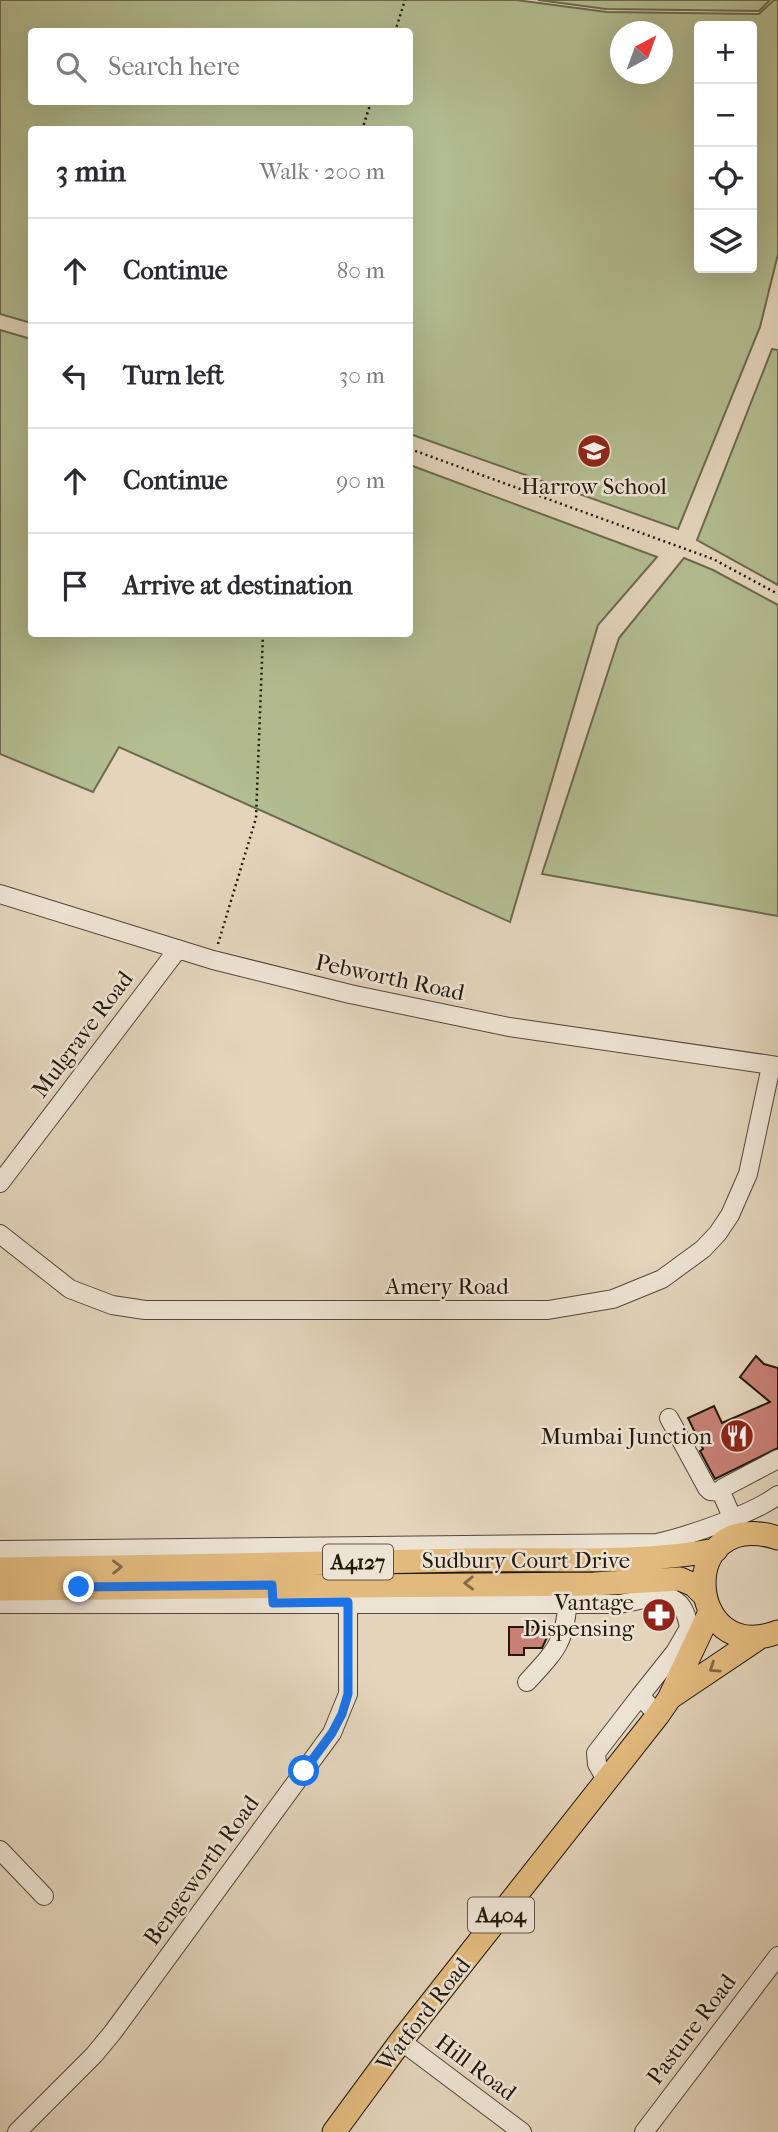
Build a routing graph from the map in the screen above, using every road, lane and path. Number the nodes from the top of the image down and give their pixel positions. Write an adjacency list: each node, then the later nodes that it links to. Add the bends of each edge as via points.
1 (405, 0): 2 (path)
2 (396, 28)
3 (371, 105): 4 (path)
4 (363, 126)
5 (413, 450): 6 (path, via 713,559)
6 (778, 594)
7 (263, 637): 10 (path, via 256,818)
8 (0, 894): 9 (street, Pebworth Road)
9 (178, 949): 10 (street, Pebworth Road); 12 (street, Mulgrave Road)
10 (213, 960): 11 (street, Pebworth Road, via 350,995 509,1027)
11 (775, 1066): 13 (street, Amery Road, via 748,1174 718,1233 703,1250 662,1279 613,1299 548,1310 145,1310 112,1305 70,1289)
12 (0, 1183)
13 (0, 1234)
14 (669, 1418): 16 (street, via 707,1488)
15 (778, 1459): 16 (street)
16 (721, 1492): 18 (street)
17 (778, 1495): 18 (street)
18 (732, 1517): 21 (street)
19 (778, 1520): 20 (main road)
20 (767, 1535): 23 (main road, Sudbury Court Drive, via 742,1534)
21 (638, 1548): 22 (street, Sudbury Court Drive); 23 (main road, Sudbury Court Drive / A4127, via 679,1557); 24 (main road, Sudbury Court Drive / A4127)
22 (0, 1550)
23 (716, 1550): 34 (main road, Watford Road, via 704,1574)
24 (506, 1559): 26 (main road, Sudbury Court Drive / A4127, one-way to 24); 27 (street)
25 (0, 1569): 26 (main road, Sudbury Court Drive / A4127)
26 (78, 1577): 30 (main road, Sudbury Court Drive / A4127); 31 (main road, Sudbury Court Drive / A4127)
27 (508, 1583): 29 (main road, Sudbury Court Drive / A4127); 30 (main road, Sudbury Court Drive / A4127, one-way to 30)
28 (0, 1589): 31 (main road, Sudbury Court Drive / A4127)
29 (569, 1593): 32 (street, Sudbury Court Drive); 34 (main road, Sudbury Court Drive / A4127, via 680,1579 694,1586); 36 (street, via 558,1647); 37 (street, via 618,1604 658,1596 677,1600 683,1608 689,1628 685,1638)
30 (272, 1594): 31 (street, Sudbury Court Drive); 32 (street, Sudbury Court Drive)
31 (43, 1596): 33 (street, Sudbury Court Drive)
32 (348, 1602): 44 (street, Bengeworth Road, via 348,1694 332,1733 113,2032)
33 (0, 1604)
34 (707, 1604): 35 (main road, Sudbury Court Drive, via 726,1629 741,1635); 38 (main road, Watford Road / A404)
35 (769, 1634): 38 (main road, Watford Road / A404, one-way to 38)
36 (527, 1682)
37 (640, 1696): 38 (street); 39 (street, via 596,1753)
38 (663, 1707): 39 (main road, Watford Road / A404)
39 (607, 1781): 43 (main road, Watford Road / A404)
40 (0, 1850): 41 (street)
41 (44, 1896)
42 (778, 1956): 47 (street, Pasture Road)
43 (401, 2041): 45 (main road, Watford Road / A404); 46 (street, Hill Road)
44 (17, 2132)
45 (334, 2132)
46 (522, 2132)
47 (644, 2132)

